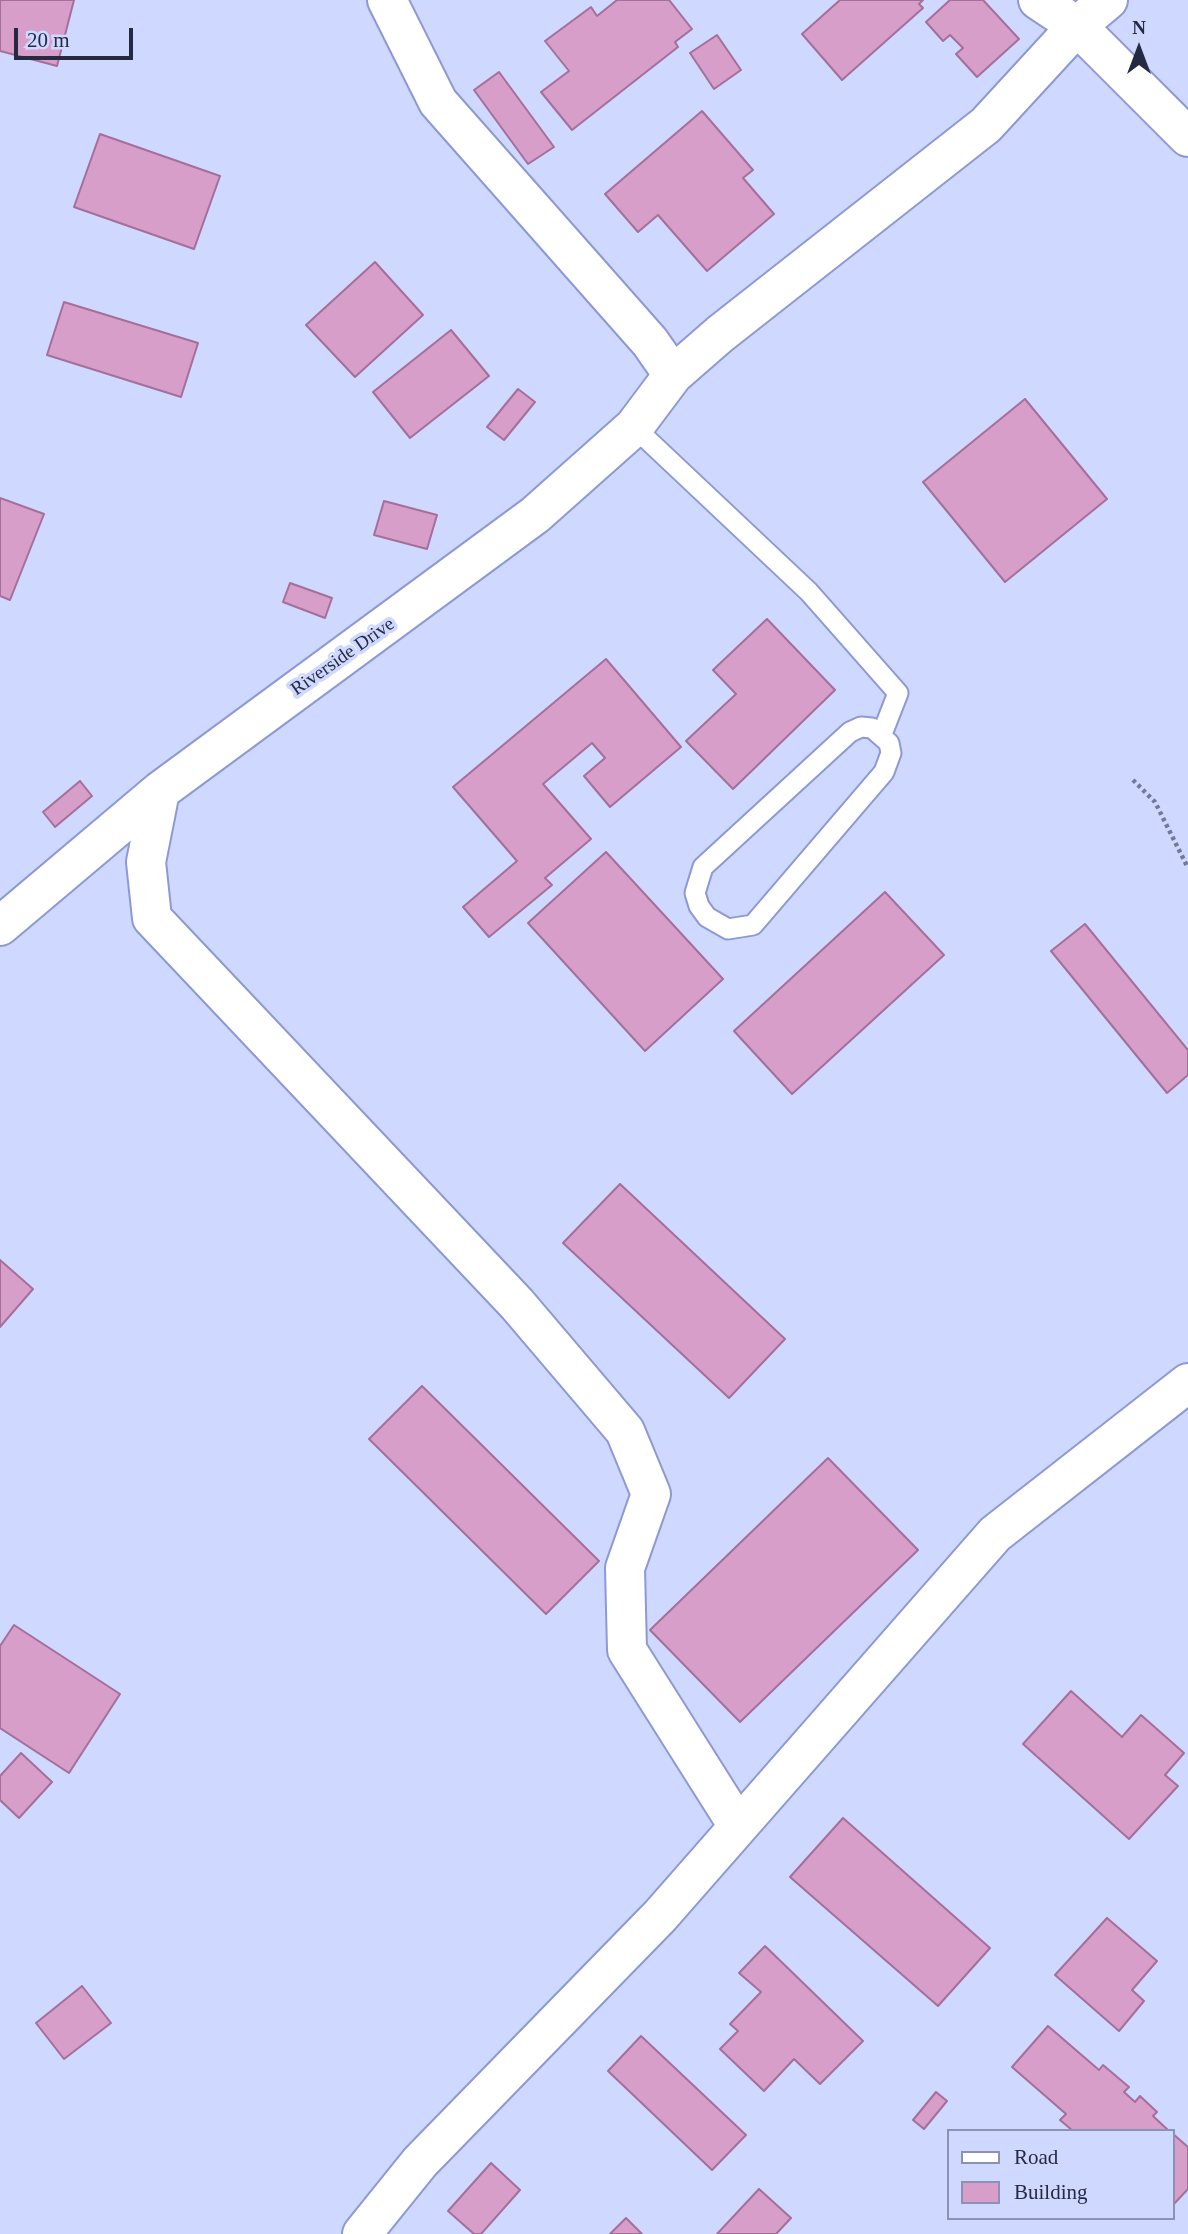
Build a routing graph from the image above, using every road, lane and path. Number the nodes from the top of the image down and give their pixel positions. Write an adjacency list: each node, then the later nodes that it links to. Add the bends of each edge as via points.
1 (387, 0): 6 (street, via 439,102 650,342)
2 (1038, 0): 4 (street)
3 (1108, 0): 4 (street, Riverside Drive)
4 (1077, 26): 5 (street); 6 (street, Riverside Drive, via 986,125)
5 (1188, 137)
6 (673, 375): 7 (street, Riverside Drive)
7 (634, 427): 8 (lane, via 809,592 898,693); 10 (street, Riverside Drive, via 535,516)
8 (882, 734): 8 (lane, via 891,752 884,772 753,925 728,929 706,918 695,893 703,867 850,732 861,727)
9 (1133, 780): 11 (path, via 1155,802)
10 (160, 791): 12 (street, Riverside Drive); 14 (street, via 146,862 152,918 517,1304 625,1432 651,1494 625,1568 627,1650)
11 (1188, 868)
12 (0, 926)
13 (1188, 1383): 14 (street, via 995,1534)
14 (738, 1826): 15 (street, via 660,1916 420,2162)
15 (362, 2234)

